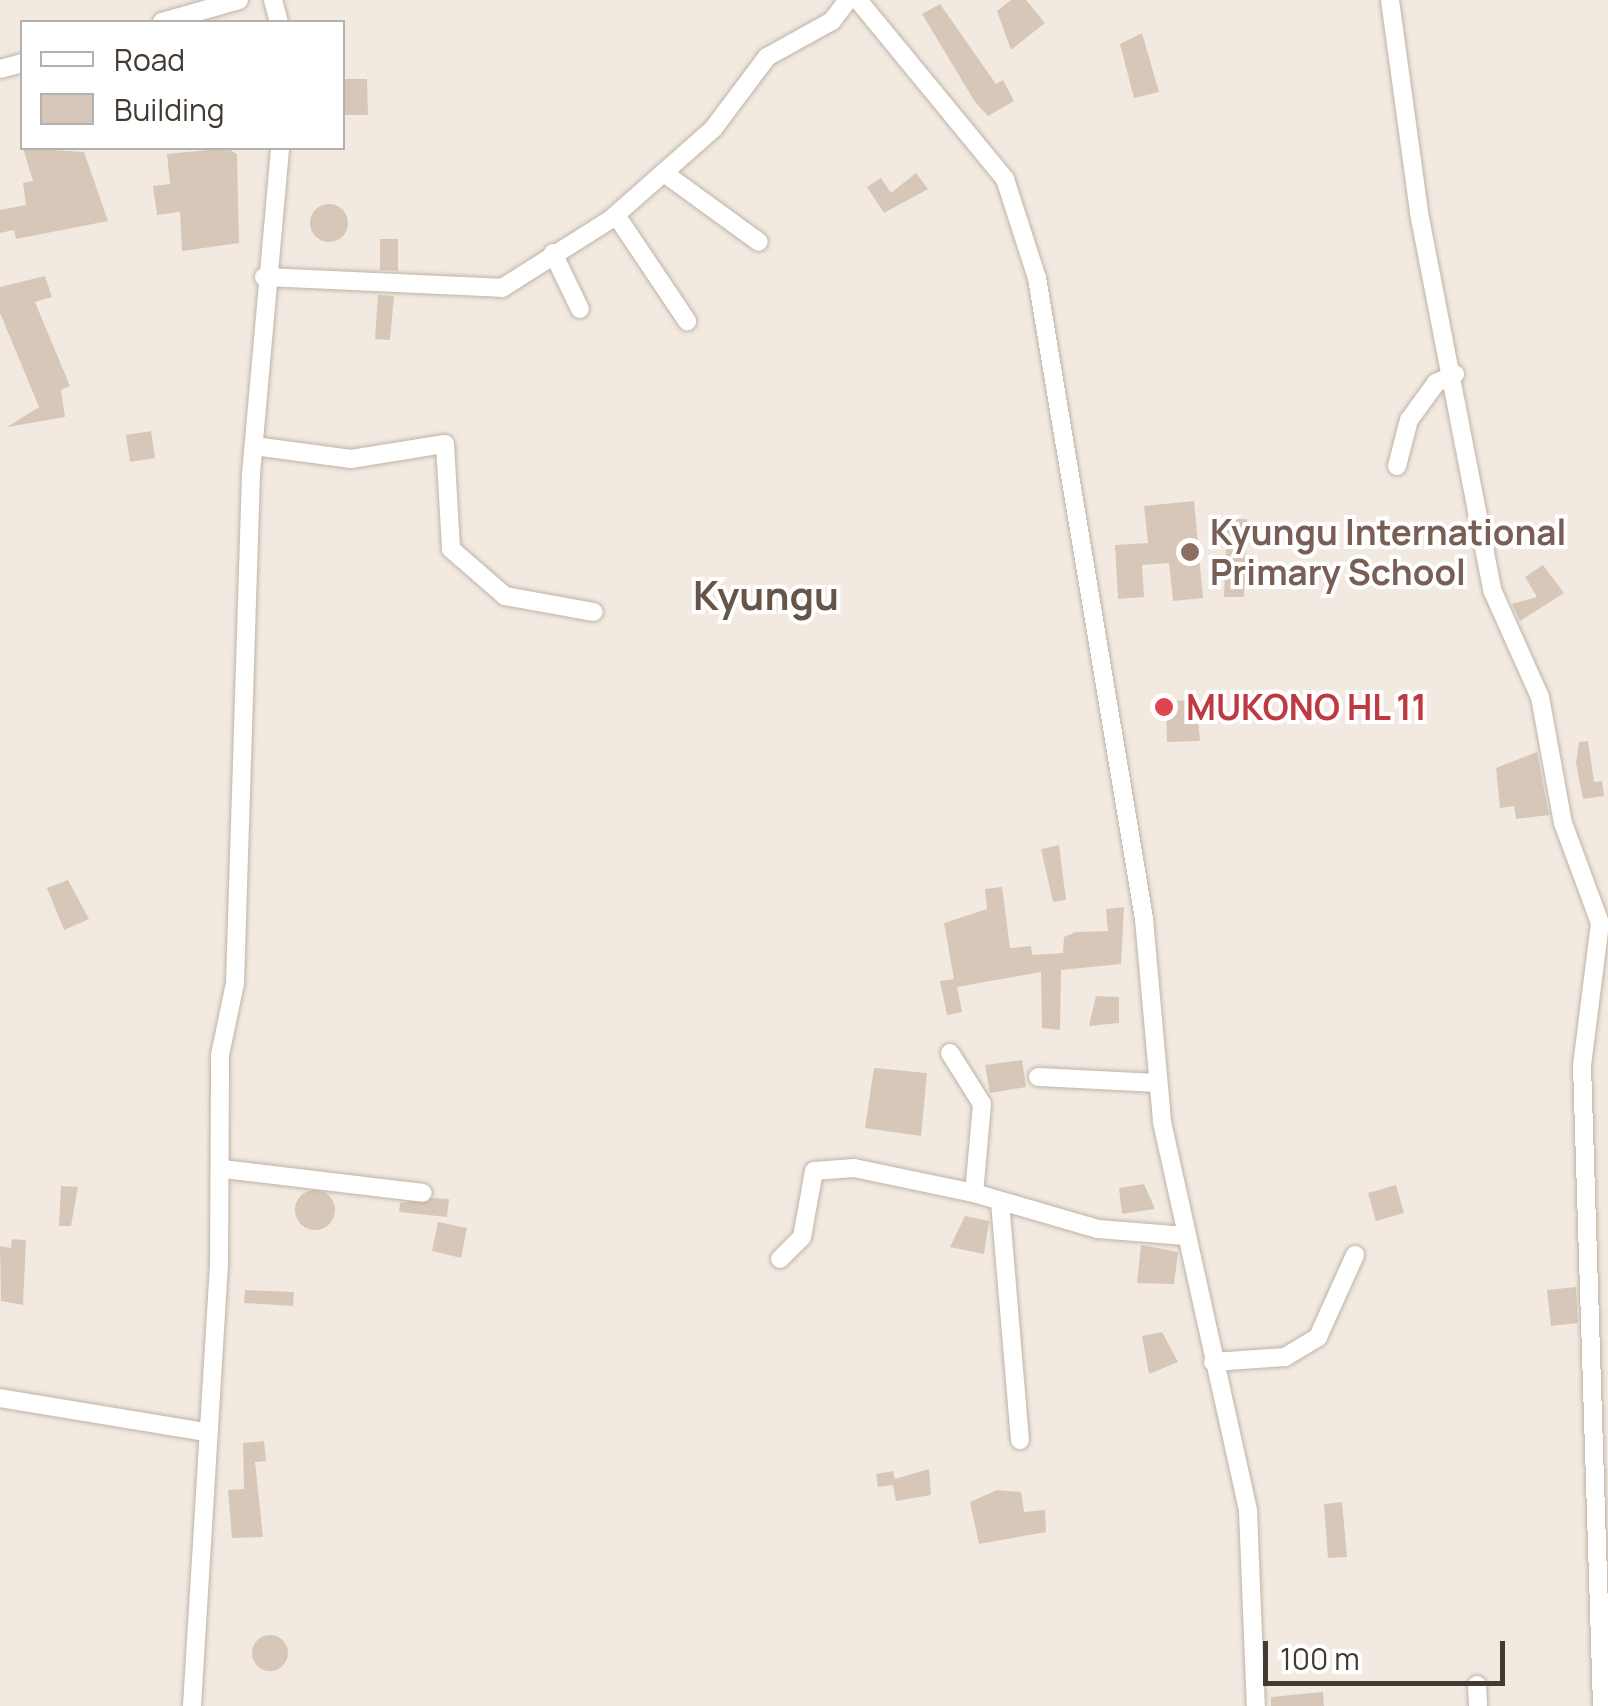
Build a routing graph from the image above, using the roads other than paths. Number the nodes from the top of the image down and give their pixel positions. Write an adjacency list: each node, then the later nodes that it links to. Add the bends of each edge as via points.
1 (239, 0): 5 (street)
2 (848, 0): 7 (street, via 832,21 767,57 734,108)
3 (858, 0): 20 (street, via 1004,179 1024,226 1144,919)
4 (1390, 0): 14 (street, via 1419,213)
5 (169, 20)
6 (280, 150): 11 (street)
7 (664, 173): 8 (street); 9 (street)
8 (616, 215): 10 (street); 13 (street)
9 (759, 242)
10 (552, 253): 11 (street, via 502,288); 12 (street)
11 (264, 277): 15 (street)
12 (580, 310)
13 (687, 321)
14 (1455, 374): 16 (street, via 1436,383 1409,420); 33 (street, via 1493,592 1540,696 1563,824 1600,924 1582,1066)
15 (254, 446): 17 (street, via 352,458 445,444 451,549 504,596); 21 (street, via 235,983 220,1055)
16 (1397, 466)
17 (594, 612)
18 (950, 1053): 23 (street, via 982,1104)
19 (1038, 1077): 20 (street)
20 (1158, 1082): 25 (street)
21 (223, 1169): 22 (street); 30 (street)
22 (423, 1193)
23 (974, 1193): 24 (street); 27 (street, via 854,1168 814,1171 802,1237)
24 (1000, 1202): 25 (street, via 1124,1234); 31 (street)
25 (1186, 1236): 28 (street)
26 (1354, 1256): 28 (street, via 1318,1337 1286,1358)
27 (780, 1259)
28 (1213, 1362): 35 (street, via 1248,1511)
29 (0, 1398): 30 (street)
30 (206, 1432): 34 (street)
31 (1020, 1440)
32 (1477, 1685): 36 (street)
33 (1603, 1700)
34 (192, 1706)
35 (1256, 1706)
36 (1478, 1706)

